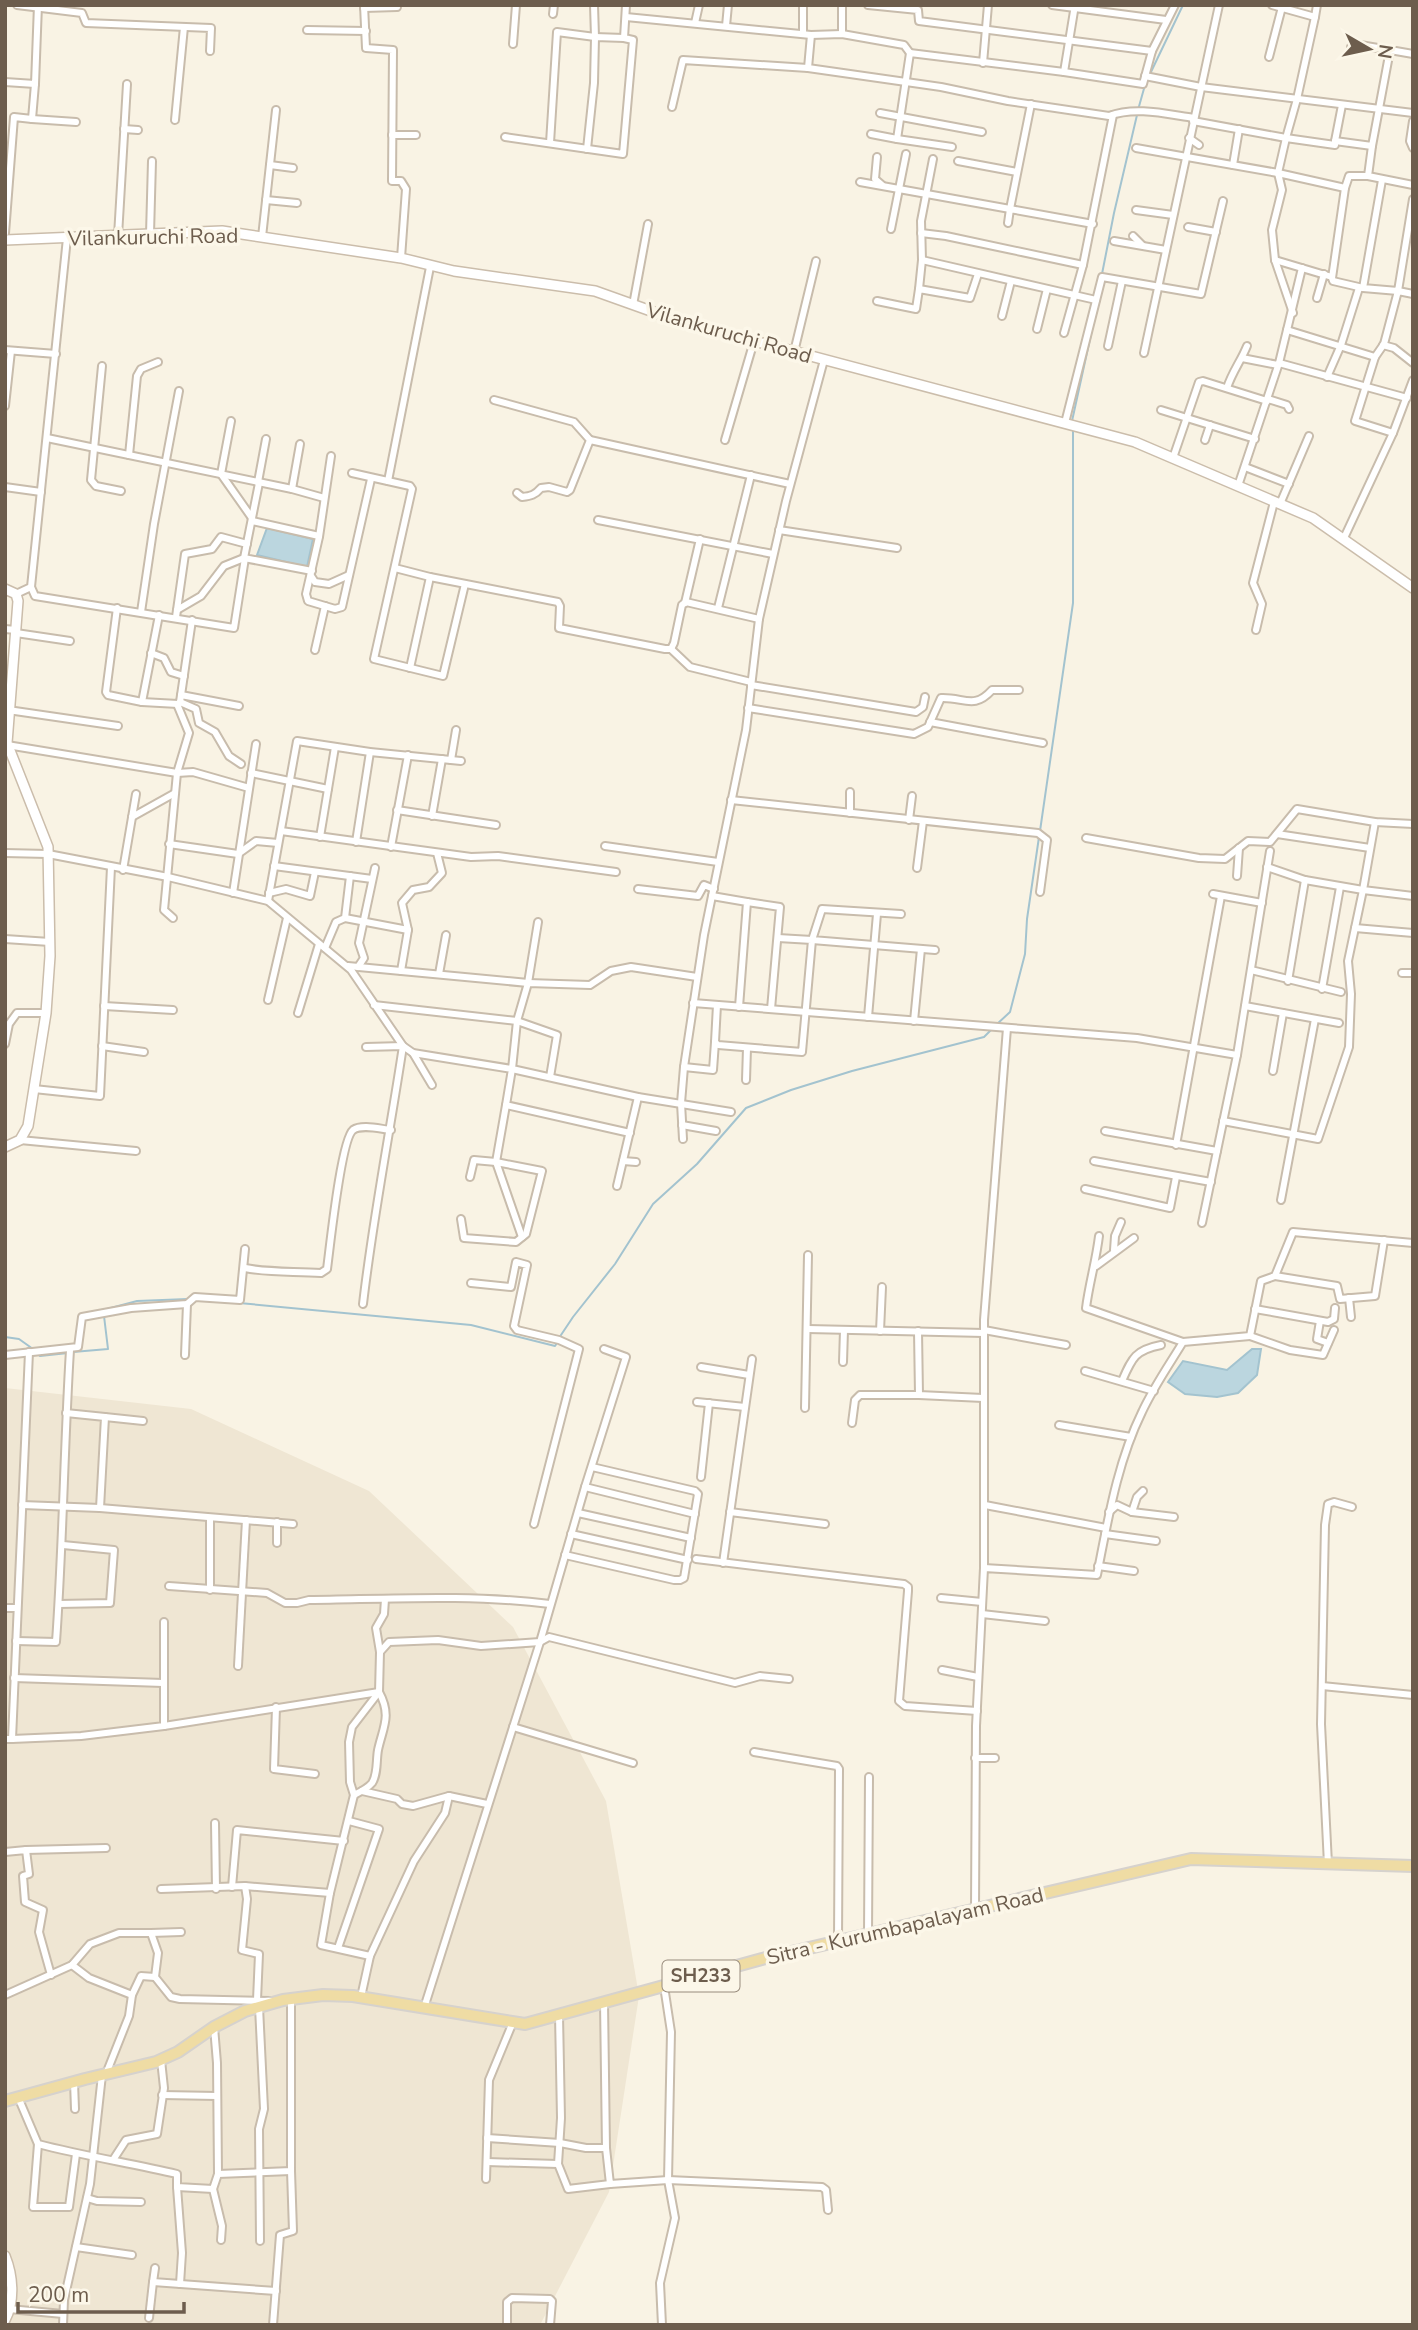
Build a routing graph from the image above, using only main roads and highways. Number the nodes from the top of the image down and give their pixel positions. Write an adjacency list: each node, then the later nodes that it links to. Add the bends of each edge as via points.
1 (1413, 1866): 2 (main road, Sitra - Kurumbapalayam Road / SH233, via 1191,1859 838,1942 525,2024 361,1997 323,1995 258,2003 161,2060)
2 (5, 2101)

